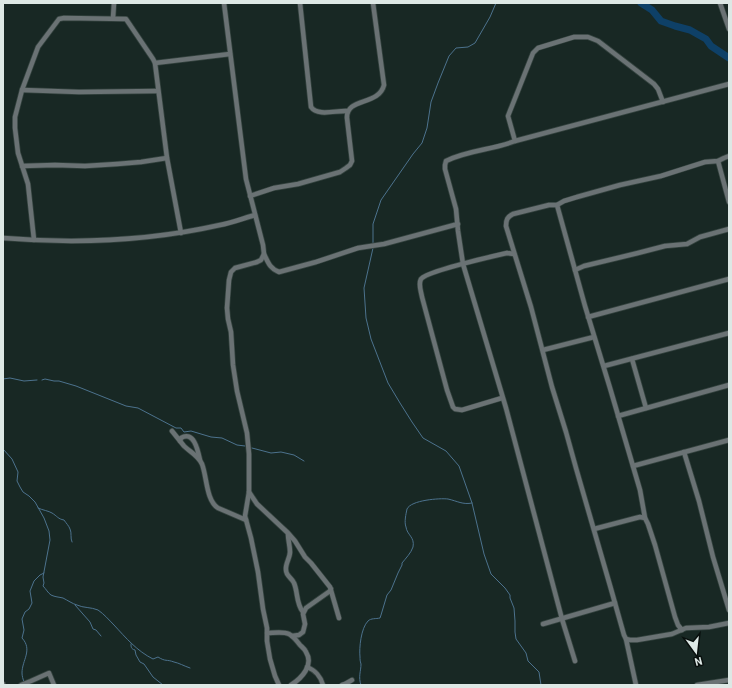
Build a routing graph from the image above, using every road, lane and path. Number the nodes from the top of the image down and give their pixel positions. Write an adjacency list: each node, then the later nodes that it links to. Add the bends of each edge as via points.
1 (114, 3): 6 (street)
2 (224, 3): 8 (street)
3 (300, 3): 14 (street, via 311,107 319,112)
4 (373, 3): 14 (street, via 384,85 378,95 355,104)
5 (720, 3): 7 (street)
6 (113, 18): 9 (street, via 128,20); 11 (street, via 59,19 38,47)
7 (729, 29)
8 (230, 54): 9 (street); 20 (street)
9 (155, 63): 12 (street)
10 (729, 84): 13 (street)
11 (22, 90): 12 (street); 19 (street, via 14,128)
12 (158, 91): 17 (street)
13 (663, 102): 15 (street); 15 (street, via 654,84 598,41 588,37 574,37 538,48 533,53 508,116)
14 (347, 111): 20 (street, via 352,161 350,165 340,172)
15 (515, 141): 24 (street, via 466,153 446,161 445,169)
16 (729, 156): 18 (street)
17 (167, 158): 19 (street, via 85,166); 26 (street)
18 (718, 161): 21 (street); 22 (street, via 705,162 661,176 620,185)
19 (22, 166): 28 (street, via 28,184)
20 (250, 196): 23 (street)
21 (729, 202)
22 (557, 205): 30 (street, via 508,216 506,226); 32 (street)
23 (255, 215): 26 (street); 29 (street)
24 (458, 224): 29 (street, via 384,244 358,248 280,272 270,267); 31 (street)
25 (729, 229): 32 (street, via 700,237 687,244 665,246)
26 (182, 233): 28 (street, via 83,241)
27 (3, 238): 28 (street)
28 (34, 240)
29 (264, 254): 50 (street, via 261,260 235,268 231,272 227,308 237,391 249,448)
30 (514, 254): 31 (street, via 507,253); 37 (street)
31 (463, 264): 41 (street); 41 (street, via 428,274 422,277 420,282 447,390 453,407 459,410)
32 (575, 270): 34 (street)
33 (729, 279): 34 (street)
34 (588, 317): 36 (street)
35 (729, 332): 38 (street)
36 (594, 337): 37 (street); 39 (street)
37 (543, 350): 53 (street)
38 (632, 359): 39 (street); 42 (street)
39 (604, 366): 43 (street)
40 (729, 385): 42 (street)
41 (502, 398): 60 (street)
42 (646, 408): 43 (street)
43 (618, 416): 49 (street)
44 (172, 431): 46 (street)
45 (729, 440): 47 (street)
46 (180, 441): 48 (street); 48 (street, via 184,436 190,438 196,446)
47 (684, 452): 49 (street); 57 (street)
48 (200, 460): 52 (street, via 214,505)
49 (633, 466): 51 (street)
50 (249, 492): 52 (street); 54 (street, via 257,504)
51 (645, 518): 53 (street, via 640,517); 63 (street, via 675,617)
52 (246, 520): 64 (street, via 258,572)
53 (594, 529): 56 (street)
54 (288, 533): 55 (street); 58 (street, via 290,555 286,572 294,581)
55 (331, 589): 58 (street); 59 (street)
56 (615, 603): 60 (street); 66 (street)
57 (729, 610)
58 (303, 612): 65 (street, via 303,632)
59 (339, 618)
60 (562, 619): 62 (street); 67 (street)
61 (729, 623): 63 (street)
62 (544, 624)
63 (682, 630): 66 (street, via 637,640)
64 (267, 633): 65 (street); 73 (street, via 270,659)
65 (292, 636): 68 (street, via 306,651 309,662)
66 (626, 639): 77 (street)
67 (575, 661)
68 (307, 667): 74 (street, via 299,680); 75 (street, via 314,671)
69 (352, 680): 76 (street)
70 (729, 680): 78 (street)
71 (21, 685): 72 (street, via 49,673)
72 (54, 685)
73 (279, 685)
74 (291, 685)
75 (323, 685)
76 (342, 685)
77 (636, 685)
78 (697, 685)

